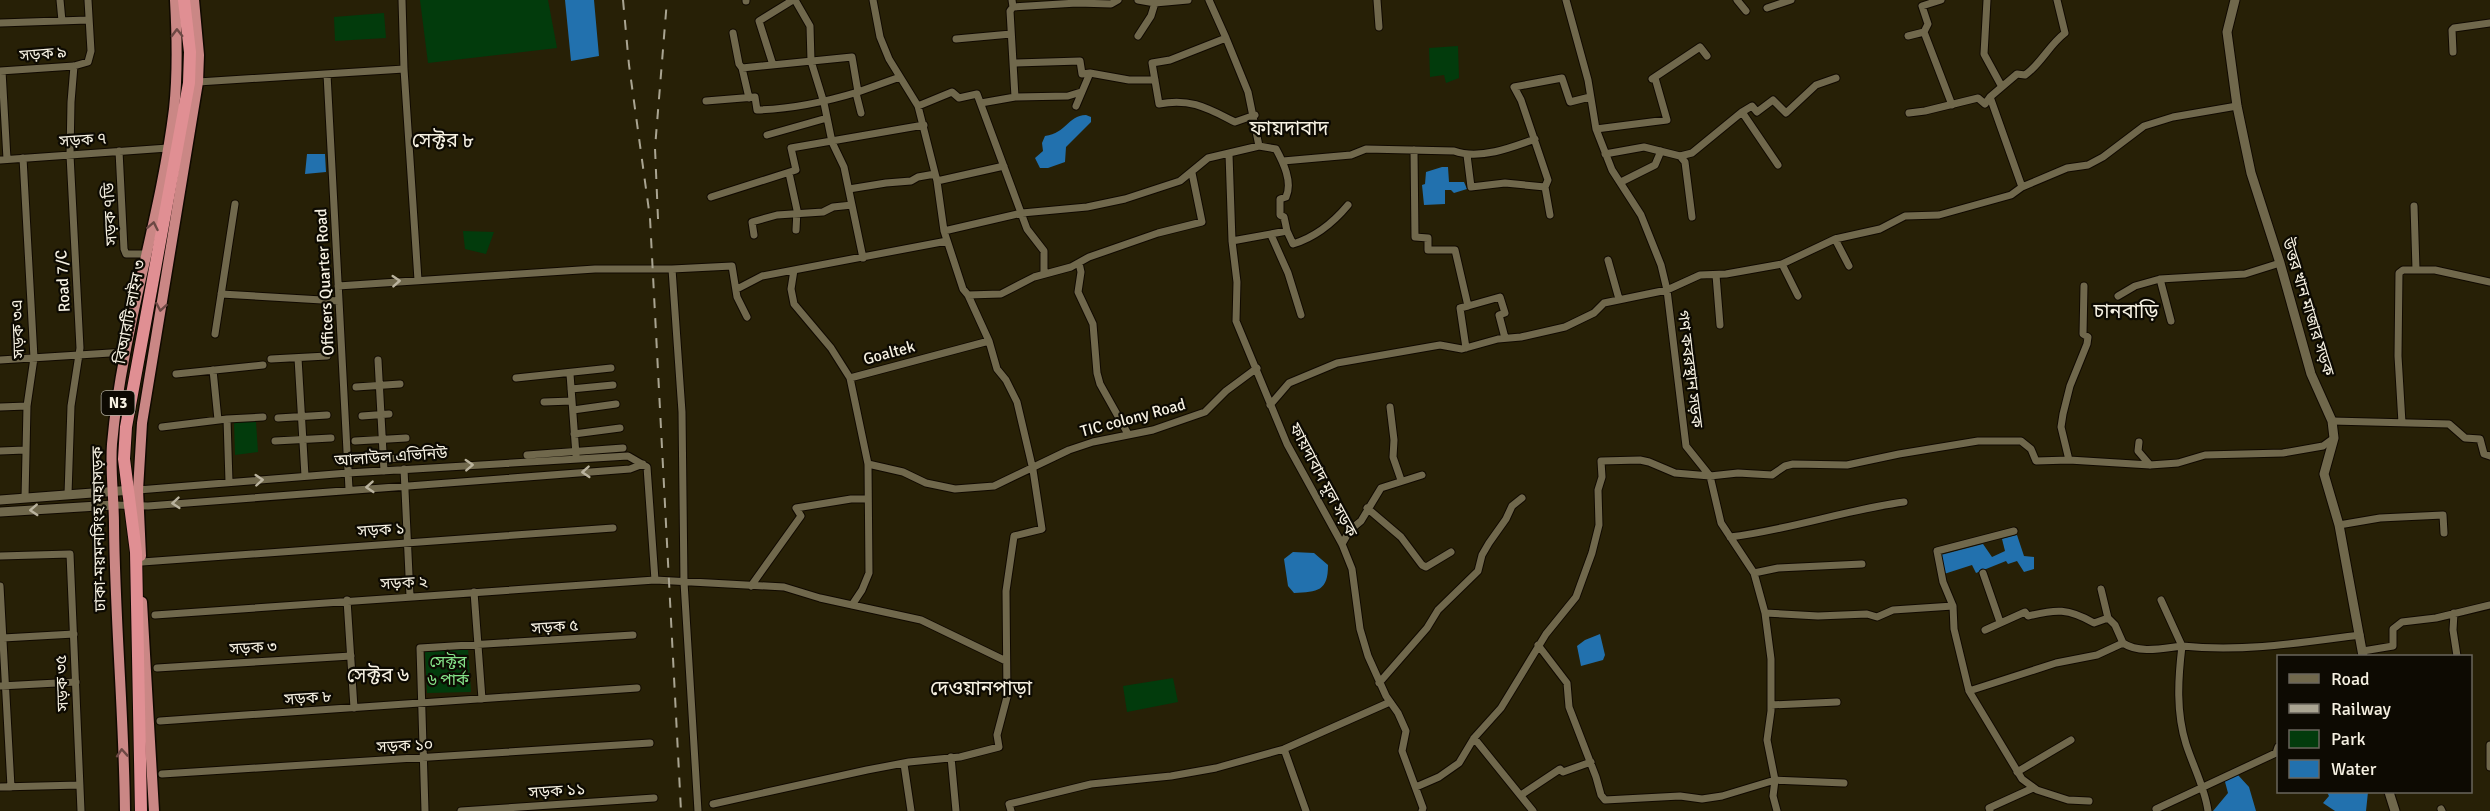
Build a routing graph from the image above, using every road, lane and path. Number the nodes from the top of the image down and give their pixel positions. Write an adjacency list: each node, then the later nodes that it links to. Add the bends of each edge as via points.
1 (60, 0): 26 (street)
2 (88, 0): 25 (street)
3 (175, 0): 77 (highway, ঢাকা-ময়মনসিংহ মহাসড়ক / N3, one-way to 3, via 177,51)
4 (184, 0): 225 (highway, বিআরটি লাইন ৩, via 189,83 126,427 124,459)
5 (194, 0): 51 (highway, N3)
6 (402, 0): 44 (street)
7 (794, 0): 39 (street, via 810,26); 41 (street, via 759,21)
8 (873, 0): 48 (street, via 880,37)
9 (1118, 0): 22 (street, via 1111,4)
10 (1138, 0): 21 (street)
11 (1188, 0): 21 (street)
12 (1209, 0): 35 (street)
13 (1377, 0): 29 (street)
14 (1566, 0): 56 (street, গণ কবরস্থান সড়ক)
15 (1737, 0): 24 (street)
16 (1791, 0): 23 (street)
17 (1941, 0): 30 (street, via 1922,6 1928,24)
18 (1987, 0): 52 (street, via 1984,54)
19 (2057, 0): 52 (street, via 2065,33 2037,66 2025,75 2017,74)
20 (2235, 0): 65 (main road, উত্তর খান মাজার সড়ক, via 2227,32)
21 (1154, 2): 33 (street, via 1151,16)
22 (1013, 3): 32 (street)
23 (1767, 8)
24 (1746, 11)
25 (88, 20): 26 (street); 42 (street, সড়ক ৯, via 88,62)
26 (62, 21): 27 (street)
27 (0, 23)
28 (2490, 23): 37 (street, via 2454,28)
29 (1379, 27)
30 (1924, 32): 34 (street); 62 (street)
31 (733, 33): 43 (street)
32 (1011, 34): 36 (street); 40 (street)
33 (1138, 36)
34 (1908, 36)
35 (1226, 38): 50 (street, via 1152,63); 69 (street)
36 (956, 39)
37 (2453, 52)
38 (1707, 56): 72 (street, via 1700,47 1652,79 1655,78 1667,120)
39 (811, 61): 41 (street); 54 (street, via 852,57); 60 (street)
40 (1014, 63): 46 (street, via 1080,61 1082,74); 55 (street)
41 (773, 65): 43 (street)
42 (74, 66): 45 (street, সড়ক ৯); 83 (street, Road 7/C)
43 (742, 68): 58 (street)
44 (404, 69): 47 (street); 128 (street)
45 (1, 71): 87 (street)
46 (1090, 73): 50 (street); 53 (street)
47 (327, 74): 51 (street); 130 (street, Officers Quarter Road)
48 (900, 77): 54 (street); 63 (street)
49 (1836, 78): 66 (street, via 1816,85 1786,113 1773,100 1757,112 1752,105)
50 (1155, 80): 69 (street, via 1159,104 1190,102 1235,122)
51 (198, 82): 225 (highway, N3, one-way to 225)
52 (2002, 87): 57 (street)
53 (1082, 92): 55 (street, via 1057,97); 64 (street)
54 (857, 93): 60 (street); 67 (street)
55 (1015, 97): 61 (street)
56 (1590, 97): 72 (street, গণ কবরস্থান সড়ক); 74 (street, via 1570,102 1562,78 1514,87)
57 (1990, 97): 62 (street, via 1985,104 1978,98); 96 (street)
58 (749, 98): 59 (street); 60 (street, via 755,97 757,110)
59 (706, 101)
60 (824, 103): 70 (street)
61 (981, 103): 63 (street, via 977,94 959,98 952,92); 90 (street)
62 (1952, 105): 68 (street)
63 (918, 106): 71 (street)
64 (1076, 106)
65 (2237, 106): 96 (street, via 2144,126 2088,165 2067,168); 119 (main road, উত্তর খান মাজার সড়ক, via 2251,173)
66 (1742, 112): 85 (street, via 1692,153); 89 (street)
67 (861, 113)
68 (1909, 113)
69 (1255, 115): 76 (street)
70 (827, 118): 73 (street); 75 (street)
71 (924, 125): 75 (street); 93 (street)
72 (1596, 129): 82 (street, গণ কবরস্থান সড়ক)
73 (766, 135)
74 (1535, 139): 84 (street); 95 (street, via 1548,180)
75 (832, 142): 91 (street, via 791,148 796,171); 97 (street)
76 (1259, 146): 81 (street); 88 (street, via 1276,149)
77 (168, 148): 79 (street, সড়ক ৭); 115 (highway, ঢাকা-ময়মনসিংহ মহাসড়ক / N3, one-way to 77)
78 (1414, 150): 84 (street); 88 (street, via 1366,149 1351,155); 140 (street, via 1415,237 1428,238 1428,250 1455,250)
79 (119, 151): 83 (street, সড়ক ৭); 115 (street, সড়ক ৭ডি, via 124,249 126,254)
80 (1661, 151): 82 (street, via 1644,147); 85 (street); 94 (street, via 1655,165)
81 (1229, 154): 92 (street, via 1208,158); 114 (street, ফায়দাবাদ মূল সড়ক)
82 (1605, 154): 94 (street, গণ কবরস্থান সড়ক)
83 (70, 155): 86 (street, সড়ক ৭); 150 (street, Road 7/C)
84 (1467, 155): 95 (street, via 1471,187 1505,183)
85 (1680, 156): 106 (street, via 1685,162)
86 (23, 158): 87 (street, সড়ক ৭); 152 (street, সড়ক ৩এ)
87 (4, 159)
88 (1283, 161): 109 (street, via 1288,193 1280,199 1280,215)
89 (1778, 165)
90 (1004, 166): 93 (street); 103 (street)
91 (789, 172): 98 (street); 104 (street)
92 (1191, 173): 103 (street, via 1180,181 1125,199); 118 (street, via 1202,222 1158,233)
93 (936, 177): 97 (street); 108 (street)
94 (1621, 182): 133 (street, গণ কবরস্থান সড়ক, via 1641,215)
95 (1545, 187): 105 (street)
96 (2022, 187): 112 (street, via 1999,199 1939,214 1905,216 1881,229)
97 (849, 189): 100 (street)
98 (711, 197)
99 (235, 204): 134 (street)
100 (852, 205): 104 (street); 116 (street)
101 (1348, 205): 109 (street, via 1335,221 1307,240 1293,244)
102 (2414, 206): 123 (street)
103 (1022, 213): 108 (street); 125 (street, via 1027,229 1044,251)
104 (795, 214): 107 (street); 110 (street, via 752,222)
105 (1550, 215)
106 (1692, 217)
107 (796, 230)
108 (944, 231): 113 (street)
109 (1287, 231): 111 (street)
110 (754, 235)
111 (1271, 236): 114 (street); 141 (street)
112 (1835, 239): 120 (street); 121 (street)
113 (947, 241): 116 (street); 135 (street)
114 (1232, 241): 159 (street, ফায়দাবাদ মূল সড়ক, via 1236,321)
115 (147, 254): 149 (highway, ঢাকা-ময়মনসিংহ মহাসড়ক / N3)
116 (863, 258): 124 (street)
117 (1608, 260): 138 (street)
118 (1079, 262): 125 (street); 192 (street, via 1078,292 1093,324 1098,379)
119 (2280, 263): 127 (street, via 2245,274); 187 (main road, উত্তর খান মাজার সড়ক, via 2311,374)
120 (1782, 264): 126 (street); 136 (street)
121 (1850, 266)
122 (672, 269): 128 (street, via 595,269); 132 (street, via 732,266); 250 (street, via 682,412)
123 (2416, 269): 129 (street); 188 (street, via 2399,273)
124 (794, 270): 132 (street, via 762,276); 164 (street, Goaltek, via 794,304)
125 (1044, 274): 135 (street, via 1000,294)
126 (1716, 274): 133 (street, via 1700,275); 144 (street)
127 (2160, 279): 137 (street); 143 (street)
128 (418, 280): 130 (street, one-way to 128)
129 (2490, 282)
130 (338, 286): 139 (street, Officers Quarter Road)
131 (2084, 286): 210 (street, via 2083,334 2088,337 2087,344 2070,386 2061,427)
132 (737, 289): 142 (street)
133 (1667, 290): 138 (street); 220 (street, গণ কবরস্থান সড়ক, via 1686,446)
134 (221, 294): 139 (street); 145 (street)
135 (968, 295): 147 (street)
136 (1798, 296)
137 (2118, 296)
138 (1619, 299): 146 (street, via 1604,303 1594,313 1565,327)
139 (339, 302): 217 (street, Officers Quarter Road)
140 (1468, 306): 146 (street, via 1500,297 1505,313 1499,315); 148 (street, via 1460,308)
141 (1301, 315)
142 (747, 317)
143 (2171, 321)
144 (1720, 325)
145 (215, 334)
146 (1505, 338): 148 (street)
147 (989, 341): 164 (street, Goaltek); 215 (street, via 997,369 1017,402)
148 (1466, 348): 173 (street, via 1440,345 1337,363 1289,383)
149 (126, 352): 150 (street); 226 (highway, ঢাকা-ময়মনসিংহ মহাসড়ক / N3, via 112,445)
150 (78, 356): 152 (street); 227 (street, Road 7/C, via 70,406)
151 (327, 356): 153 (street)
152 (34, 358): 155 (street); 175 (street, সড়ক ৩এ)
153 (298, 358): 154 (street); 181 (street)
154 (272, 359)
155 (0, 360)
156 (378, 360): 167 (street)
157 (263, 366): 160 (street)
158 (611, 368): 162 (street)
159 (1257, 368): 173 (street, ফায়দাবাদ মূল সড়ক); 192 (street, TIC colony Road, via 1205,412 1153,430)
160 (213, 370): 161 (street); 186 (street)
161 (176, 374)
162 (570, 374): 163 (street); 169 (street)
163 (516, 378)
164 (850, 378): 212 (street)
165 (400, 384): 167 (street)
166 (613, 385): 169 (street)
167 (379, 386): 168 (street); 178 (street)
168 (356, 387)
169 (571, 389): 170 (street)
170 (572, 400): 171 (street); 177 (street)
171 (544, 402)
172 (616, 404): 177 (street)
173 (1270, 405): 242 (street, ফায়দাবাদ মূল সড়ক)
174 (0, 406): 175 (street)
175 (27, 406): 202 (street, সড়ক ৩এ)
176 (1390, 407): 221 (street, via 1393,457)
177 (573, 410): 191 (street)
178 (381, 414): 179 (street); 182 (street); 197 (street)
179 (389, 414)
180 (327, 415): 181 (street)
181 (301, 416): 185 (street); 196 (street)
182 (362, 416)
183 (263, 417): 184 (street)
184 (227, 418): 186 (street); 222 (street)
185 (278, 418)
186 (218, 420): 189 (street)
187 (2332, 421): 188 (street); 195 (main road, উত্তর খান মাজার সড়ক)
188 (2402, 423): 206 (street, via 2449,424 2465,438 2480,439 2484,454)
189 (162, 427)
190 (620, 428): 191 (street)
191 (574, 434): 205 (street)
192 (1128, 434): 215 (street, TIC colony Road, via 1069,450)
193 (331, 438): 196 (street)
194 (406, 438): 197 (street)
195 (2334, 438): 213 (street, via 2323,446 2283,453 2205,454 2178,463); 236 (main road, উত্তর খান মাজার সড়ক, via 2324,474)
196 (303, 440): 198 (street); 219 (street)
197 (382, 440): 199 (street); 208 (street)
198 (275, 441)
199 (355, 441)
200 (2139, 442): 213 (street, via 2138,451)
201 (623, 448): 205 (street)
202 (25, 450): 203 (street); 228 (street, সড়ক ৩এ)
203 (0, 452)
204 (527, 455): 205 (street)
205 (576, 455): 211 (street, আলাউল এভিনিউ, via 628,456); 214 (street, আলাউল এভিনিউ, one-way to 205)
206 (2490, 456)
207 (406, 458): 208 (street)
208 (383, 459): 209 (street); 216 (street)
209 (358, 460)
210 (2068, 460): 213 (street); 220 (street, via 2036,461 2031,449 2021,441 1978,441 1847,465 1793,464 1772,475)
211 (643, 464): 223 (street, one-way to 223, via 630,469); 249 (street, via 648,472)
212 (868, 464): 215 (street, TIC colony Road, via 956,489 994,486); 231 (street)
213 (2150, 465)
214 (404, 469): 216 (street, আলাউল এভিনিউ); 223 (street)
215 (1033, 470): 278 (street, via 1042,529 1014,536 1006,591)
216 (384, 471): 217 (street, আলাউল এভিনিউ)
217 (348, 473): 219 (street, আলাউল এভিনিউ); 224 (street, Officers Quarter Road)
218 (1422, 475): 221 (street)
219 (305, 476): 222 (street, আলাউল এভিনিউ, one-way to 219)
220 (1710, 476): 240 (street, গণ কবরস্থান সড়ক, via 1721,523); 272 (street, via 1675,473 1640,460 1601,461 1599,525 1590,561 1576,597)
221 (1401, 480): 234 (street, via 1381,488)
222 (229, 482): 225 (street, আলাউল এভিনিউ)
223 (404, 485): 224 (street, one-way to 224); 241 (street)
224 (349, 489): 233 (street, one-way to 233, via 148,506)
225 (133, 490): 226 (main road); 245 (highway, N3); 322 (highway, বিআরটি লাইন ৩)
226 (113, 492): 227 (main road); 233 (highway, ঢাকা-ময়মনসিংহ মহাসড়ক / N3)
227 (68, 494): 228 (main road)
228 (25, 498): 230 (main road)
229 (1522, 498): 281 (street, via 1512,506 1482,555 1478,571 1438,610)
230 (0, 500)
231 (868, 500): 252 (street, via 796,508 801,516); 258 (street, via 869,573)
232 (1904, 502): 240 (street)
233 (114, 505): 235 (main road, one-way to 235); 321 (highway, ঢাকা-ময়মনসিংহ মহাসড়ক / N3, one-way to 233)
234 (1367, 508): 242 (street); 243 (street, via 1401,537 1422,565 1426,567)
235 (0, 512)
236 (2339, 525): 239 (street, via 2380,518 2443,515); 268 (main road, উত্তর খান মাজার সড়ক)
237 (613, 528): 241 (street, সড়ক ১)
238 (2014, 531): 260 (street, via 1937,551)
239 (2444, 533)
240 (1730, 537): 247 (street, গণ কবরস্থান সড়ক)
241 (406, 541): 245 (street, সড়ক ১); 255 (street)
242 (1342, 544): 281 (street, ফায়দাবাদ মূল সড়ক, via 1352,569 1360,629)
243 (1451, 552)
244 (0, 556): 267 (street, সড়ক ৩৫, via 70,554)
245 (147, 562): 323 (highway, N3)
246 (1862, 564): 247 (street)
247 (1754, 573): 261 (street, গণ কবরস্থান সড়ক)
248 (1983, 573): 265 (street)
249 (655, 580): 250 (street, সড়ক ২); 254 (street, সড়ক ২)
250 (684, 582): 252 (street, সড়ক ২); 326 (street)
251 (0, 586): 270 (street)
252 (752, 586): 258 (street, সড়ক ২, via 784,587)
253 (2101, 589): 264 (street)
254 (474, 592): 255 (street, সড়ক ২); 273 (street)
255 (410, 596): 256 (street, সড়ক ২)
256 (347, 600): 263 (street, সড়ক ২); 277 (street)
257 (2162, 600): 274 (street)
258 (852, 605): 278 (street, সড়ক ২, via 921,620)
259 (2490, 605): 262 (street)
260 (1953, 606): 261 (street, via 1893,610 1877,617); 284 (street, via 1956,640)
261 (1765, 613): 289 (street, গণ কবরস্থান সড়ক, via 1771,658)
262 (2454, 613): 275 (street, via 2402,622 2392,629 2393,646); 276 (street)
263 (155, 615)
264 (2108, 618): 265 (street, via 2094,623 2059,609 2028,616 2025,612); 271 (street)
265 (2000, 622): 266 (street)
266 (1985, 630)
267 (74, 634): 270 (street); 280 (street, সড়ক ৩৫)
268 (2360, 634): 274 (street, via 2266,648 2218,650); 275 (main road, উত্তর খান মাজার সড়ক)
269 (633, 635): 273 (street, সড়ক ৫)
270 (3, 638): 282 (street)
271 (2123, 644): 274 (street, via 2155,649); 284 (street)
272 (1538, 645): 292 (street, via 1501,708); 300 (street, via 1567,684 1569,706)
273 (480, 646): 285 (street); 288 (street, সড়ক ৫, via 420,648)
274 (2182, 646): 308 (street, via 2178,692 2181,722)
275 (2363, 654)
276 (2457, 655)
277 (351, 656): 279 (street, সড়ক ৩); 290 (street)
278 (1006, 661): 298 (street, via 1007,697 997,735 999,747)
279 (157, 668)
280 (76, 682): 282 (street); 307 (street, সড়ক ৩৫)
281 (1379, 683): 286 (street, ফায়দাবাদ মূল সড়ক)
282 (3, 686): 310 (street)
283 (637, 688): 285 (street, সড়ক ৮)
284 (1969, 691): 303 (street)
285 (482, 699): 288 (street, সড়ক ৮)
286 (1390, 702): 296 (street); 311 (street, ফায়দাবাদ মূল সড়ক, via 1406,731 1402,751)
287 (1837, 702): 289 (street)
288 (423, 704): 290 (street, সড়ক ৮); 299 (street)
289 (1771, 705): 305 (street, গণ কবরস্থান সড়ক, via 1767,740)
290 (354, 708): 291 (street, সড়ক ৮)
291 (160, 722)
292 (1474, 738): 311 (street, via 1459,763); 314 (street)
293 (2071, 740): 303 (street)
294 (650, 743): 299 (street, সড়ক ১০)
295 (2490, 745): 302 (street)
296 (1284, 749): 329 (street, via 1205,770 1091,784 1009,804); 330 (street)
297 (2277, 750): 308 (street)
298 (951, 757): 301 (street); 328 (street)
299 (424, 759): 304 (street, সড়ক ১০); 324 (street)
300 (1591, 762): 314 (street, via 1560,770); 316 (street, via 1602,798)
301 (904, 764): 318 (street); 327 (street)
302 (2490, 767)
303 (2017, 772): 312 (street)
304 (162, 774)
305 (1775, 780): 306 (street); 316 (street, via 1702,799 1680,796); 334 (street, গণ কবরস্থান সড়ক, via 1773,796)
306 (1844, 783)
307 (80, 785): 310 (street); 320 (street, সড়ক ৩৫)
308 (2201, 785): 319 (street); 336 (street)
309 (0, 787): 310 (street)
310 (11, 787)
311 (1416, 787): 331 (street, ফায়দাবাদ মূল সড়ক)
312 (2033, 788): 317 (street, via 2068,800); 335 (street, via 1989,808)
313 (2389, 793): 337 (main road)
314 (1521, 795): 332 (street)
315 (654, 798): 325 (street, সড়ক ১১)
316 (1623, 801): 333 (street)
317 (2089, 801)
318 (713, 804)
319 (2156, 808)
320 (81, 811)
321 (125, 811)
322 (141, 811)
323 (154, 811)
324 (425, 811)
325 (461, 811)
326 (698, 811)
327 (911, 811)
328 (956, 811)
329 (1009, 811)
330 (1306, 811)
331 (1422, 811)
332 (1533, 811)
333 (1623, 811)
334 (1777, 811)
335 (1990, 811)
336 (2208, 811)
337 (2395, 811)

